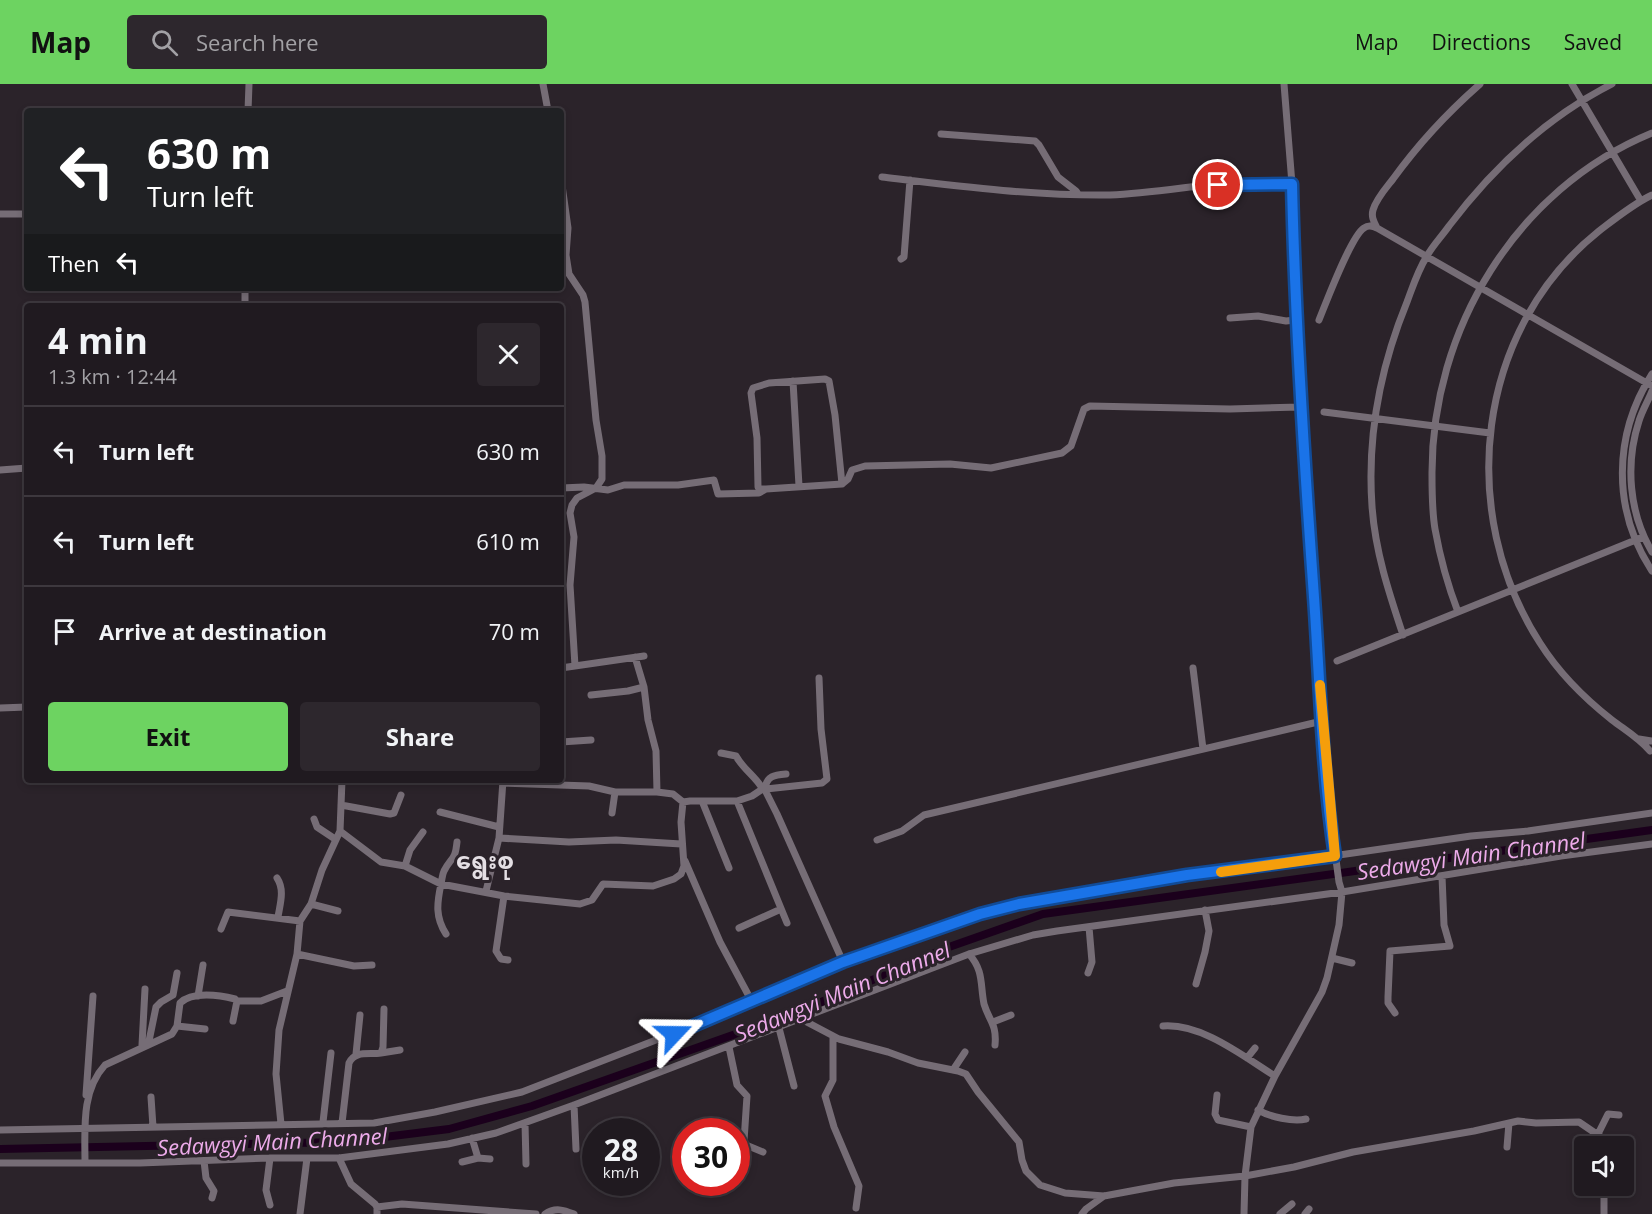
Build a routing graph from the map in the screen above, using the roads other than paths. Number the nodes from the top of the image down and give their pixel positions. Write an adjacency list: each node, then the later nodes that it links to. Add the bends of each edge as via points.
1 (249, 84): 7 (street)
2 (543, 84): 8 (street)
3 (1284, 84): 13 (street)
4 (1480, 84): 20 (street, via 1428,133 1387,187 1372,212)
5 (1572, 84): 17 (street)
6 (1612, 84): 21 (street, via 1521,146 1470,198)
7 (248, 108)
8 (547, 108)
9 (1652, 133): 23 (street, via 1604,157 1556,195 1520,231)
10 (941, 134): 14 (street, via 1035,141 1053,172)
11 (882, 177): 12 (street)
12 (910, 180): 14 (street); 22 (street)
13 (1292, 184): 14 (street); 26 (street)
14 (1078, 194)
15 (1652, 195): 17 (street)
16 (564, 199): 40 (street, via 569,274 583,295 588,326 602,456 602,479)
17 (1641, 201): 24 (street, via 1569,259)
18 (0, 214): 19 (street)
19 (24, 214)
20 (1377, 228): 21 (street); 27 (street, via 1364,227 1359,232)
21 (1427, 256): 23 (street); 48 (street, via 1392,341 1380,381 1372,431 1372,508 1378,551)
22 (902, 259)
23 (1480, 286): 24 (street); 47 (street, via 1446,367 1434,426 1435,528)
24 (1528, 314): 30 (street); 34 (street, via 1504,369)
25 (1230, 318): 26 (street)
26 (1295, 320): 32 (street)
27 (1319, 321)
28 (1652, 374): 30 (street)
29 (793, 381): 37 (street, via 829,381); 38 (street); 41 (street, via 769,383 752,390 758,438 758,487)
30 (1649, 384): 43 (street, via 1638,398 1623,447 1622,485)
31 (1652, 391): 42 (street, via 1639,420 1631,456 1631,491)
32 (1300, 407): 37 (street, via 1090,406 1084,409 1071,446 1062,453 992,468 950,464 865,466 855,468); 60 (street)
33 (1324, 412): 34 (street)
34 (1490, 433): 46 (street, via 1492,517)
35 (24, 468): 36 (street)
36 (0, 470)
37 (842, 484): 38 (street)
38 (799, 486): 41 (street)
39 (564, 488): 40 (street)
40 (596, 488): 41 (street, via 714,480 718,494 759,493); 52 (street, via 577,498 570,513 574,537 570,585)
41 (766, 489)
42 (1643, 537): 43 (street); 44 (street)
43 (1634, 541): 45 (street); 46 (street)
44 (1652, 552)
45 (1652, 571)
46 (1512, 589): 47 (street); 64 (street, via 1540,644 1568,680)
47 (1458, 612): 48 (street)
48 (1403, 634): 51 (street)
49 (644, 656): 50 (street)
50 (635, 657): 52 (street); 56 (street)
51 (1336, 661)
52 (575, 666): 53 (street)
53 (564, 668)
54 (1193, 668): 63 (street)
55 (819, 678): 70 (street, via 820,729 827,779 822,783)
56 (644, 687): 57 (street); 72 (street, via 656,751)
57 (591, 695)
58 (24, 707): 59 (street)
59 (0, 708)
60 (1322, 721): 63 (street); 92 (street)
61 (591, 740): 62 (street)
62 (564, 742)
63 (1203, 748): 87 (street, via 924,814 902,831)
64 (1652, 749)
65 (721, 753): 70 (street, via 736,756)
66 (786, 774): 70 (street, via 770,777)
67 (342, 783): 77 (street)
68 (504, 783): 82 (street)
69 (538, 783): 71 (street)
70 (764, 788): 75 (street); 116 (street)
71 (615, 792): 72 (street); 79 (street)
72 (657, 792): 76 (street, via 673,794)
73 (401, 795): 77 (street, via 396,810 390,814)
74 (702, 801): 75 (street); 76 (street); 94 (street)
75 (737, 801): 102 (street)
76 (683, 802): 89 (street)
77 (341, 805): 83 (street)
78 (440, 812): 82 (street)
79 (612, 813)
80 (1652, 813): 92 (street, via 1471,836)
81 (314, 819): 86 (street, via 317,827)
82 (499, 827): 85 (street)
83 (340, 831): 86 (street); 93 (street, via 381,862)
84 (423, 832): 93 (street)
85 (499, 838): 89 (street); 98 (street)
86 (335, 839): 101 (street)
87 (877, 840)
88 (457, 842): 97 (street, via 455,856 443,872)
89 (681, 844): 91 (street)
90 (1652, 844): 95 (street)
91 (684, 859): 100 (street, via 684,870 674,879 653,886 603,884 592,900 580,904); 127 (street, via 720,942)
92 (1336, 859): 99 (street); 116 (street, via 1187,875 1019,904)
93 (405, 866): 97 (street)
94 (729, 868)
95 (1442, 876): 99 (street); 130 (street, via 1444,925 1450,946 1390,951 1388,1003)
96 (277, 878): 105 (street, via 282,897)
97 (441, 884): 98 (street); 111 (street, via 437,911)
98 (486, 891): 100 (street)
99 (1342, 892): 104 (street); 114 (street)
100 (504, 896): 115 (street, via 496,951 501,959)
101 (311, 904): 103 (street); 106 (street)
102 (781, 909): 107 (street); 109 (street)
103 (338, 910)
104 (1205, 910): 108 (street); 122 (street, via 1209,931)
105 (278, 917): 106 (street); 110 (street, via 228,912)
106 (300, 921): 112 (street)
107 (788, 922)
108 (1089, 927): 113 (street, via 1033,935); 121 (street, via 1092,962)
109 (739, 928)
110 (221, 929)
111 (446, 934)
112 (297, 954): 119 (street); 124 (street)
113 (969, 954): 133 (street); 135 (street, via 981,977 984,1001)
114 (1332, 958): 117 (street); 153 (street, via 1322,992)
115 (508, 960)
116 (843, 962): 127 (street)
117 (1352, 963)
118 (202, 965): 126 (street)
119 (372, 966)
120 (177, 973): 141 (street, via 173,995 156,1007 149,1041)
121 (1088, 973)
122 (1196, 984)
123 (145, 989): 141 (street)
124 (287, 991): 128 (street, via 261,1001); 167 (street, via 276,1074)
125 (93, 996): 157 (street)
126 (198, 996): 128 (street); 136 (street, via 180,1003)
127 (751, 1000): 164 (street, via 522,1092 392,1120)
128 (237, 1001): 134 (street)
129 (384, 1009): 149 (street)
130 (1395, 1012)
131 (360, 1015): 150 (street)
132 (1011, 1016): 135 (street)
133 (801, 1019): 138 (street); 140 (street)
134 (233, 1021)
135 (993, 1022): 142 (street)
136 (177, 1026): 139 (street); 146 (street, via 172,1034)
137 (1163, 1026): 151 (street, via 1173,1025 1204,1035)
138 (779, 1028): 143 (street); 154 (street)
139 (204, 1029)
140 (833, 1036): 152 (street); 194 (street, via 833,1080 825,1096 859,1186)
141 (142, 1045): 146 (street)
142 (994, 1045)
143 (729, 1047): 158 (street); 161 (street, via 737,1085 747,1096)
144 (1255, 1048): 151 (street)
145 (400, 1050): 149 (street)
146 (134, 1051): 157 (street, via 105,1065)
147 (965, 1052): 152 (street)
148 (331, 1053): 163 (street)
149 (381, 1053): 150 (street)
150 (356, 1054): 164 (street, via 349,1063)
151 (1247, 1058): 153 (street)
152 (952, 1070): 189 (street, via 966,1074 1013,1133 1026,1171 1040,1185 1065,1193)
153 (1275, 1076): 159 (street)
154 (794, 1086)
155 (1217, 1095): 169 (street, via 1218,1120)
156 (151, 1097): 168 (street)
157 (86, 1100): 171 (street)
158 (574, 1105): 165 (street); 176 (street)
159 (1258, 1110): 162 (street, via 1299,1121); 169 (street)
160 (1619, 1115): 172 (street, via 1608,1114)
161 (746, 1118)
162 (1306, 1119)
163 (323, 1122): 164 (street); 167 (street)
164 (342, 1123)
165 (525, 1123): 173 (street); 187 (street)
166 (1509, 1123): 172 (street, via 1579,1122); 175 (street); 188 (street)
167 (281, 1124): 168 (street)
168 (153, 1127): 171 (street)
169 (1251, 1127): 188 (street)
170 (0, 1130): 171 (street)
171 (85, 1132): 182 (street)
172 (1598, 1134)
173 (472, 1138): 180 (street); 181 (street)
174 (750, 1147): 177 (street)
175 (1508, 1147)
176 (576, 1149)
177 (763, 1152)
178 (270, 1158): 179 (street); 184 (street); 193 (street, via 266,1190)
179 (307, 1158): 180 (street); 196 (street)
180 (339, 1158): 195 (street, via 354,1187 372,1200)
181 (478, 1158): 183 (street); 185 (street)
182 (85, 1159): 184 (street); 186 (street)
183 (490, 1160)
184 (204, 1161): 191 (street, via 206,1178 214,1191)
185 (462, 1162)
186 (0, 1163)
187 (526, 1164)
188 (1245, 1176): 189 (street, via 1174,1183); 201 (street)
189 (1104, 1196): 200 (street)
190 (1604, 1196): 203 (street)
191 (212, 1198)
192 (1292, 1204): 202 (street)
193 (270, 1205)
194 (856, 1208)
195 (377, 1210): 197 (street, via 402,1203)
196 (300, 1214)
197 (536, 1214)
198 (545, 1214): 199 (street, via 553,1210)
199 (574, 1214)
200 (1082, 1214)
201 (1244, 1214)
202 (1280, 1214)
203 (1604, 1214)

